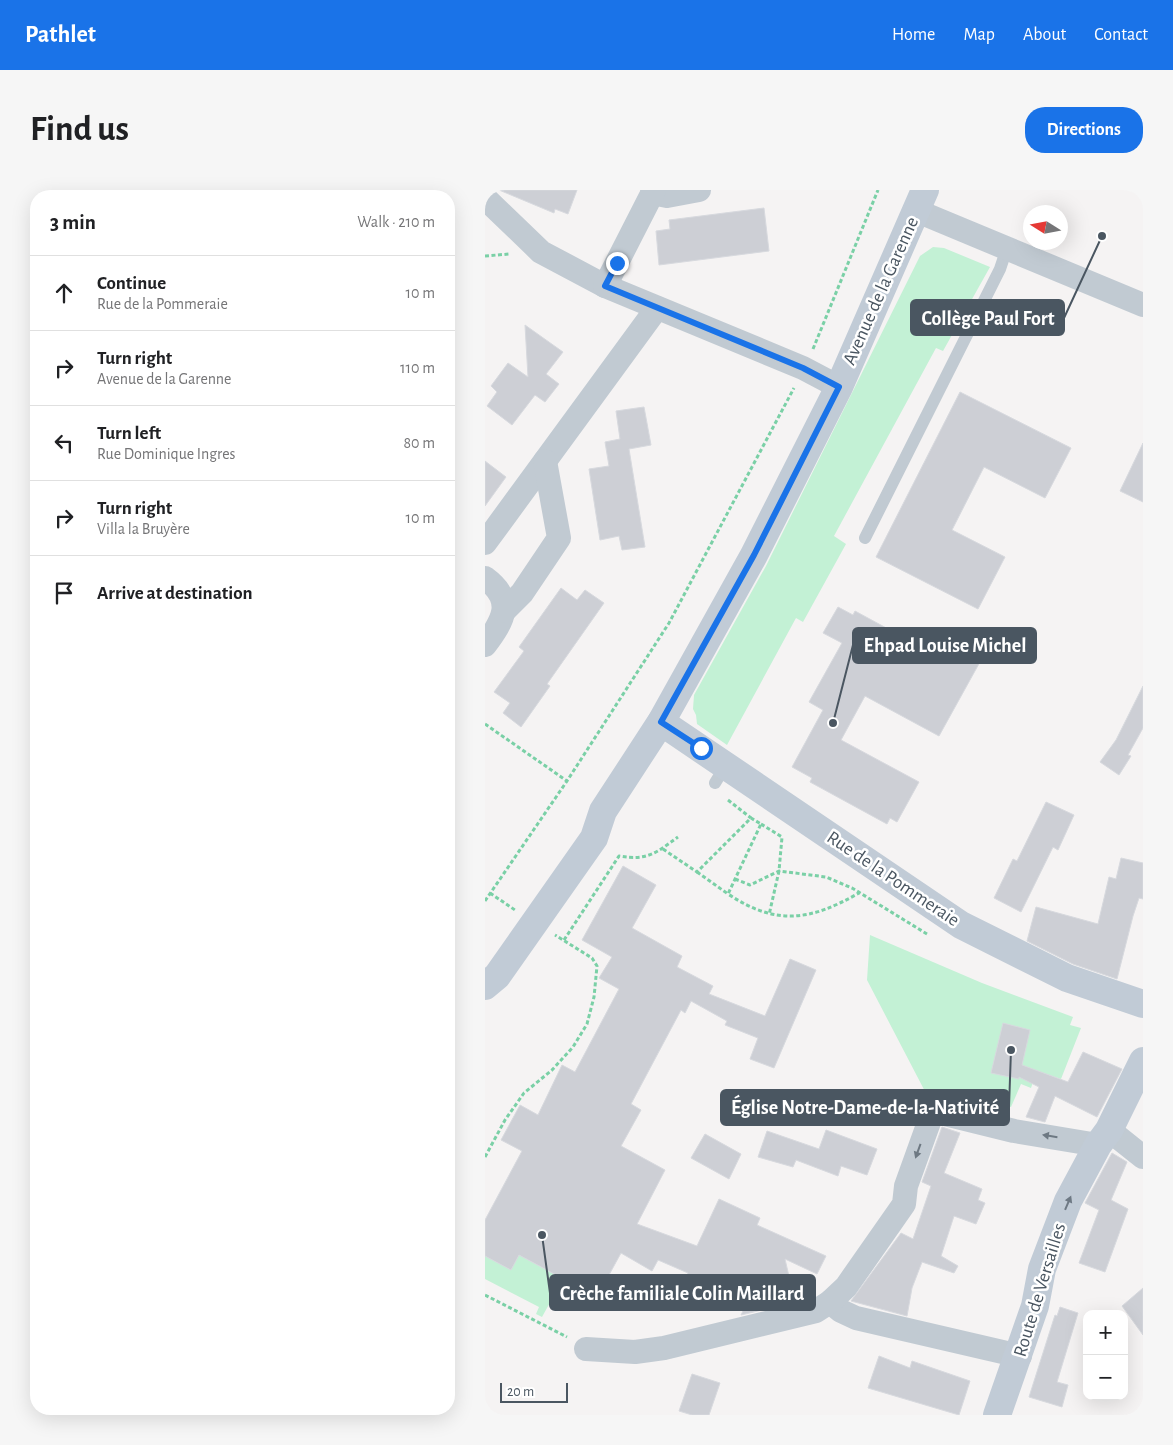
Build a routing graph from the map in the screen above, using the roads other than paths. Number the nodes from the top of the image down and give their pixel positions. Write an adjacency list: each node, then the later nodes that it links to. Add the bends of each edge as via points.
1 (699, 190): 2 (street, via 667,196)
2 (653, 192): 6 (street)
3 (485, 198): 6 (street, via 541,252)
4 (921, 201): 5 (street); 9 (street, Avenue de la Garenne)
5 (1007, 248): 7 (street); 11 (lane, via 1000,269)
6 (605, 286): 8 (street)
7 (1143, 305)
8 (657, 308): 9 (street, via 803,368); 10 (street)
9 (839, 387): 16 (street, Avenue de la Garenne, via 754,555)
10 (545, 461): 12 (street); 14 (street, via 559,538 522,593)
11 (865, 538)
12 (485, 544)
13 (485, 578): 14 (street, via 496,586 503,598)
14 (504, 611): 15 (street, via 499,626)
15 (485, 645)
16 (661, 722): 17 (street, Avenue de la Garenne); 20 (street, Rue de la Pommeraie, via 721,774 961,925 1067,978)
17 (603, 811): 18 (street, Avenue de la Garenne, via 582,828); 19 (street, Avenue de la Garenne, via 594,838 503,968)
18 (485, 968)
19 (485, 986)
20 (1143, 1004)
21 (1143, 1061): 24 (street, Route de Versailles)
22 (909, 1101): 23 (street)
23 (933, 1111): 24 (street, one-way to 23, via 1014,1131); 26 (street, one-way to 26, via 906,1186 904,1204 845,1287)
24 (1104, 1138): 25 (street); 28 (street, Route de Versailles, one-way to 24, via 1042,1269 1068,1202)
25 (1143, 1157)
26 (830, 1302): 27 (street, via 816,1311 665,1348 635,1352); 28 (street, via 856,1318)
27 (586, 1349)
28 (1020, 1356): 29 (street, Route de Versailles)
29 (997, 1415)

